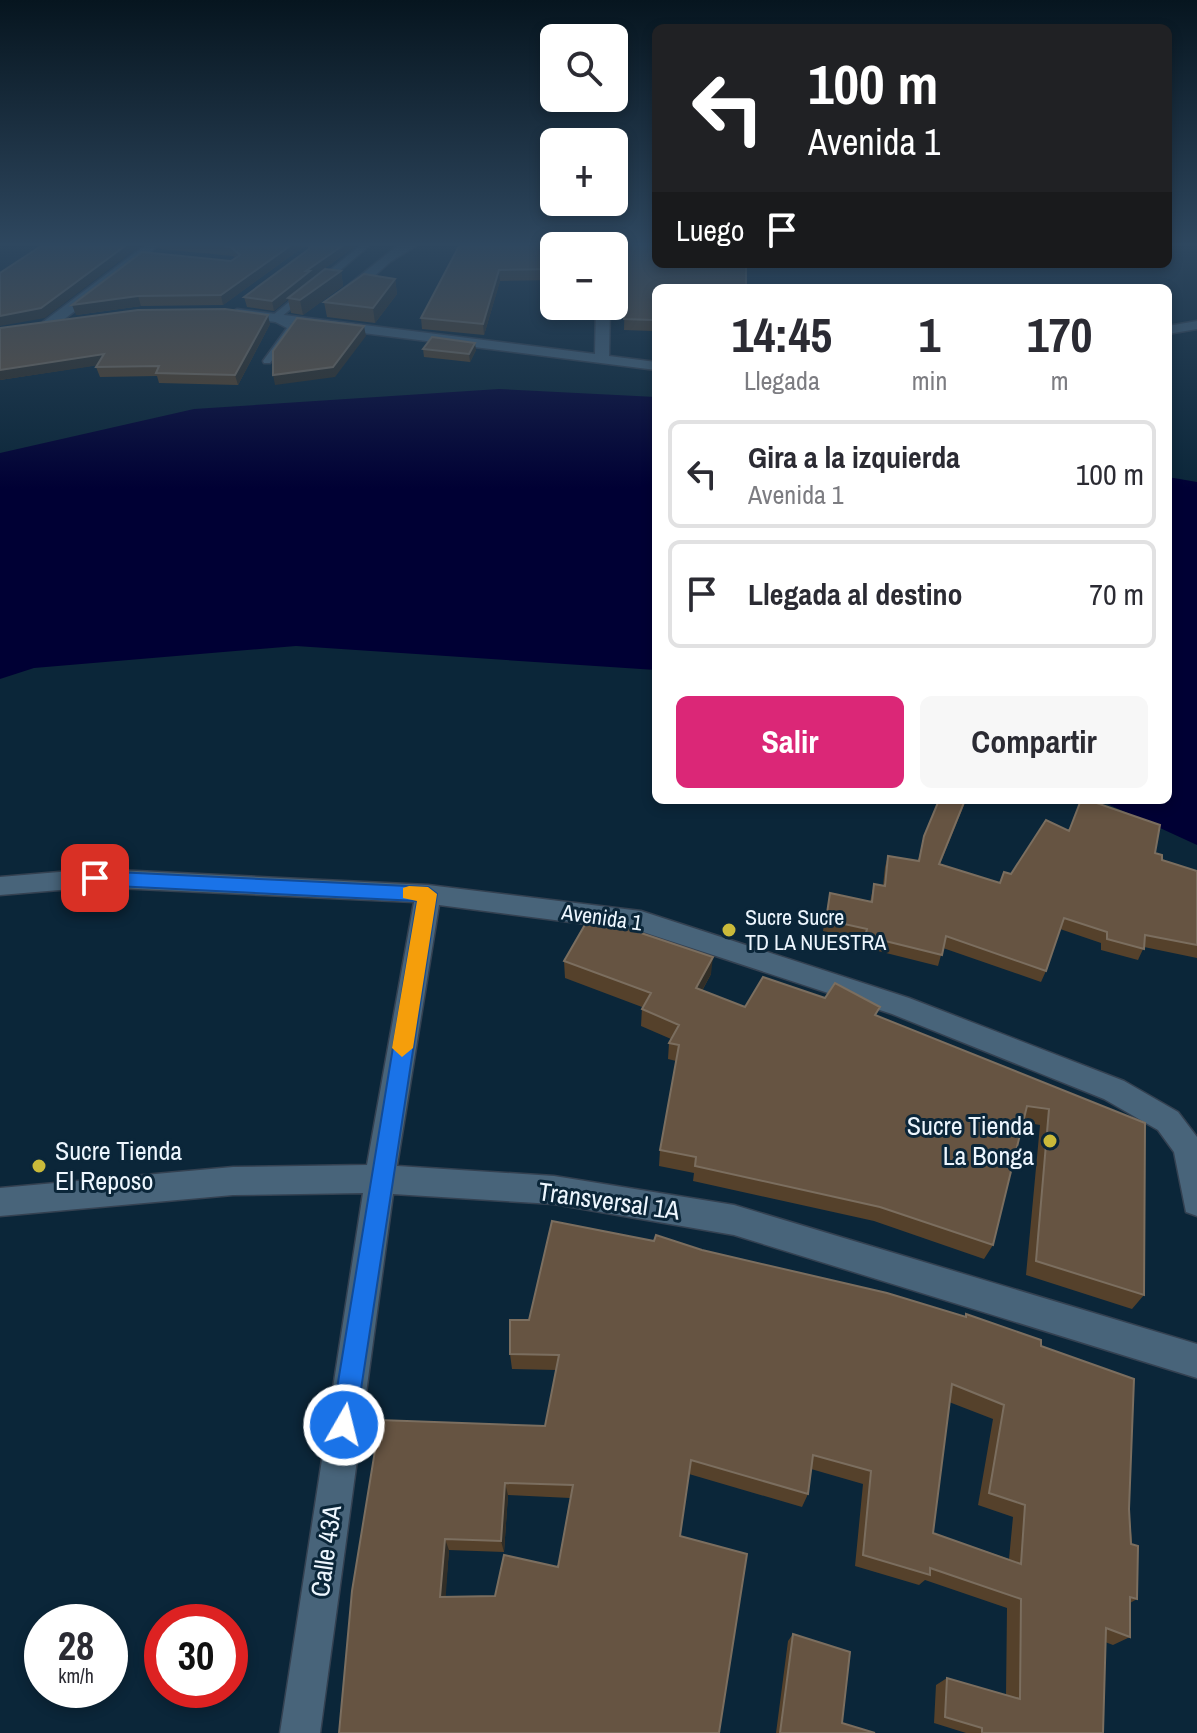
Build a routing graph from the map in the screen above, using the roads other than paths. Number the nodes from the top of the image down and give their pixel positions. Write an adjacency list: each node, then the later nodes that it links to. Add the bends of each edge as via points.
1 (292, 327): 5 (lane)
2 (352, 327): 4 (street)
3 (603, 327): 4 (street)
4 (602, 360): 6 (street)
5 (267, 361)
6 (652, 366)
7 (0, 886): 8 (street, Avenida 1, via 95,878)
8 (428, 894): 9 (street, Calle 43A); 11 (street, Avenida 1, via 641,921 928,1016 1100,1084 1168,1121 1188,1148)
9 (380, 1179): 10 (street, Transversal 1A, via 233,1181); 12 (street, Transversal 1A, via 554,1190 734,1220); 13 (street, Calle 43A)
10 (0, 1202)
11 (1197, 1202)
12 (1197, 1361)
13 (300, 1733)

